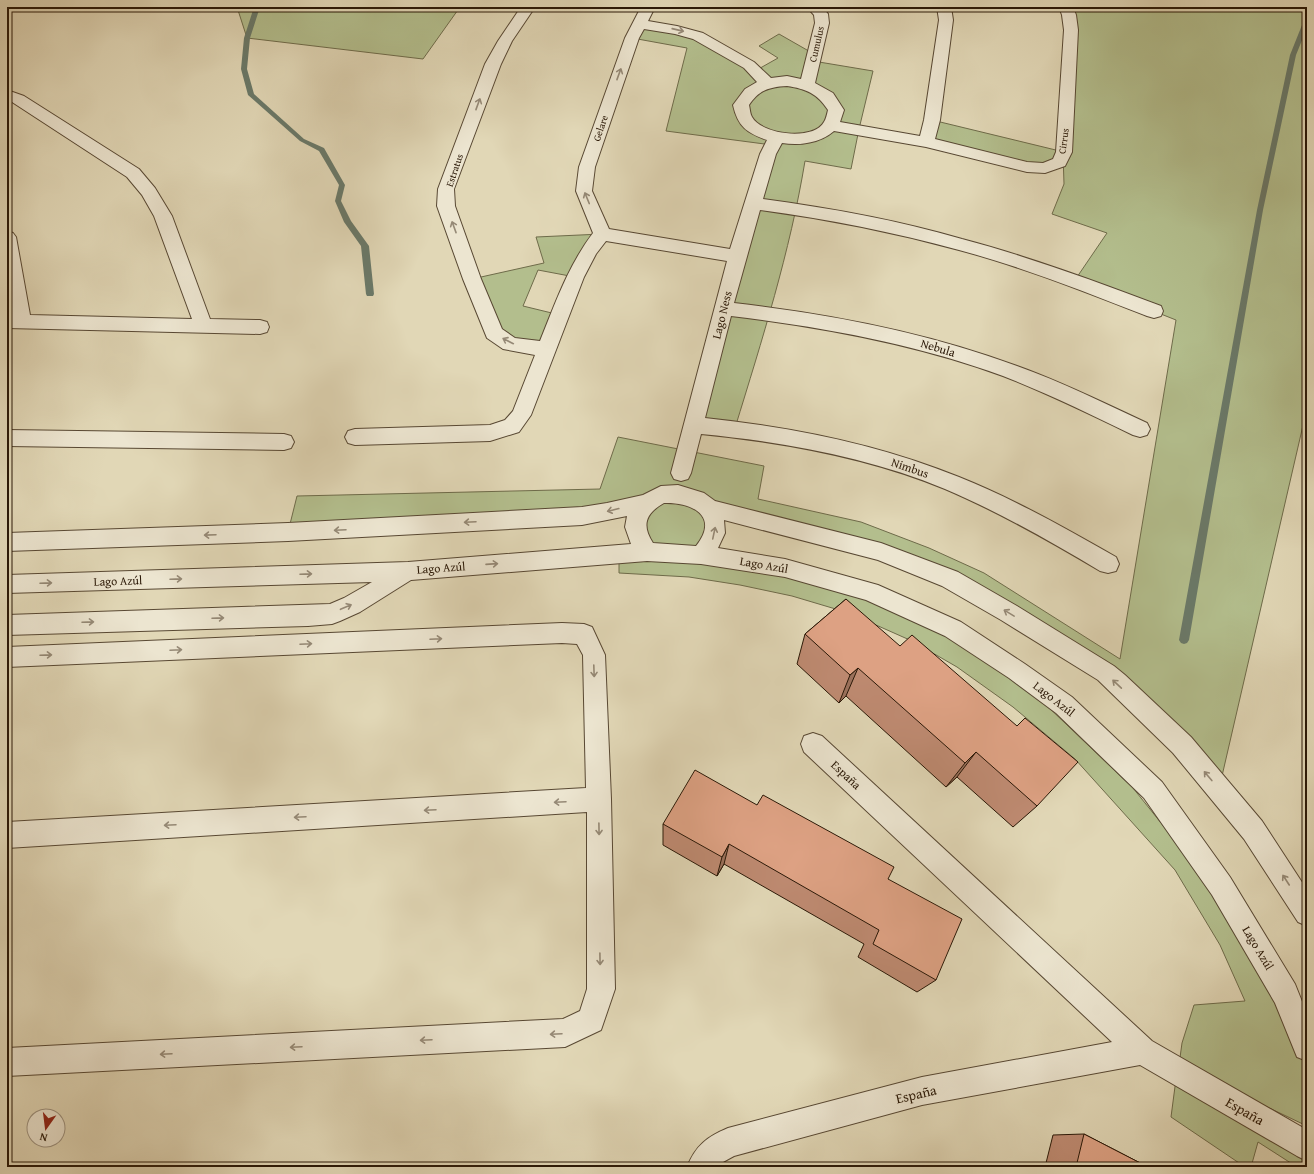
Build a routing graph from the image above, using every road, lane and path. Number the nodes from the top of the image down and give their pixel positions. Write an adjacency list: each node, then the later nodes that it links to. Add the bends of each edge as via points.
1 (528, 7): 22 (street, Estratus, one-way to 1, via 510,344 494,332 446,206 446,189 493,64)
2 (648, 7): 6 (street, Gelare)
3 (814, 7): 8 (street, Cumulus, via 821,14 822,23)
4 (944, 7): 12 (street, via 946,20 932,120)
5 (1066, 7): 12 (street, Cirrus, via 1071,30 1064,152 1059,162 1045,168 1027,167)
6 (639, 24): 7 (street, one-way to 7, via 698,36 749,65); 14 (street, Gelare, one-way to 6, via 584,192 587,167)
7 (767, 83): 8 (street, via 787,81); 11 (street, via 750,92 741,105 744,119 759,132)
8 (807, 84): 10 (street, via 827,96 836,110)
9 (7, 95): 20 (street, via 18,98 133,173 145,187 162,216)
10 (831, 125): 11 (street, via 817,134 798,139); 12 (street, Cirrus)
11 (776, 138): 13 (street, Lago Ness)
12 (926, 142)
13 (752, 203): 16 (street, Lago Ness); 18 (street, via 865,221 934,237 1074,280)
14 (602, 234): 16 (street); 22 (street, via 575,277)
15 (7, 237): 19 (street)
16 (737, 256): 17 (street, Lago Ness)
17 (724, 309): 23 (street, Lago Ness); 24 (street, Nebula, via 843,325 917,342 991,364)
18 (1154, 311)
19 (15, 321): 20 (street)
20 (203, 324): 21 (street)
21 (260, 327)
22 (546, 349): 25 (street, via 521,415 512,426 490,433)
23 (692, 429): 28 (street, Lago Ness); 34 (street, Nimbus, via 735,428 798,438 861,452 923,472 985,497 1047,528)
24 (1140, 429)
25 (355, 437)
26 (7, 438): 27 (street)
27 (284, 442)
28 (679, 483): 29 (street); 30 (street)
29 (648, 502): 31 (street, one-way to 31, via 607,512 567,517 296,532); 32 (street, via 634,523 638,540)
30 (708, 508): 33 (street, one-way to 30, via 715,534 715,522); 44 (street, one-way to 30, via 1253,830 1182,745 1106,673 950,579 881,552)
31 (7, 542)
32 (647, 552): 33 (street, Lago Azúl); 35 (street, Lago Azúl, one-way to 32)
33 (701, 555): 45 (street, Lago Azúl, via 785,568 870,592 953,629 1064,705 1153,790 1172,816 1221,886 1285,994)
34 (1108, 564)
35 (408, 571): 36 (street, Lago Azúl, one-way to 35); 37 (street, one-way to 35, via 332,614 352,605)
36 (7, 584)
37 (138, 620): 38 (street, one-way to 37); 39 (street)
38 (7, 625)
39 (133, 652): 40 (street, one-way to 39); 42 (street, one-way to 42, via 554,633 584,634 594,655)
40 (7, 657)
41 (813, 744): 46 (street, España)
42 (599, 799): 43 (street, one-way to 43); 47 (street, one-way to 47, via 600,989 591,1020 565,1033)
43 (7, 835)
44 (1307, 913)
45 (1307, 1047)
46 (1142, 1051): 48 (street, España); 49 (street, España, via 922,1091 728,1143 713,1152)
47 (7, 1062)
48 (1307, 1146)
49 (702, 1167)

